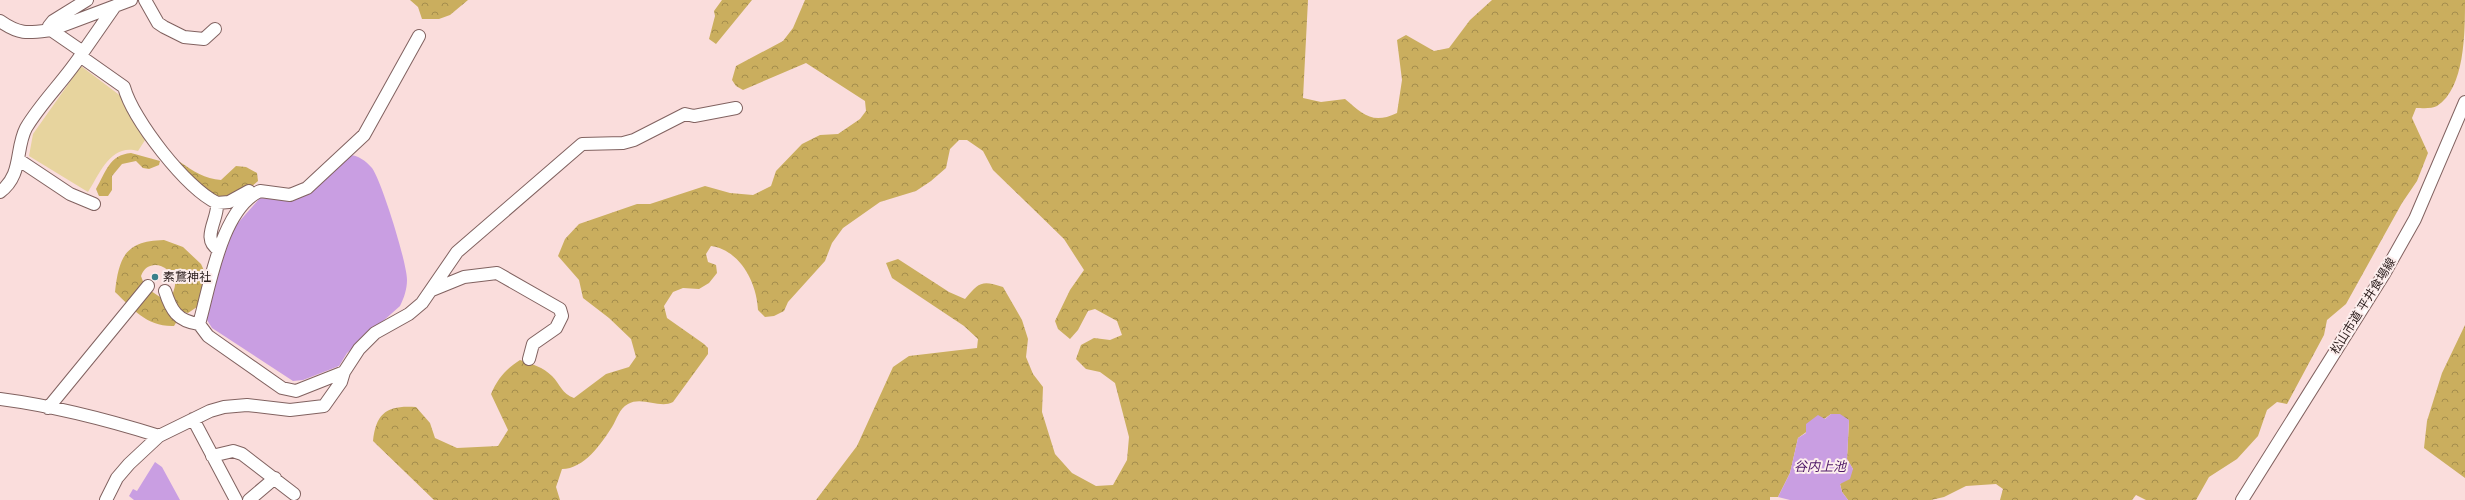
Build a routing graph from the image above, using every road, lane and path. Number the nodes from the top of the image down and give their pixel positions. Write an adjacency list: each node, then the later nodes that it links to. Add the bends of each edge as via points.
1 (87, 0): 4 (street)
2 (131, 0): 5 (street)
3 (145, 0): 8 (street, via 158,23 184,36 204,39)
4 (66, 5): 7 (street, via 49,26)
5 (114, 6): 7 (street); 10 (street)
6 (0, 21): 7 (street, via 25,34)
7 (51, 30): 10 (street)
8 (215, 30)
9 (419, 36): 14 (street, via 364,135 307,188 290,196)
10 (82, 54): 13 (street, via 26,129); 17 (street, via 124,86 134,111 161,148 198,191)
11 (2465, 102): 35 (street, 松山市道 平井食場線, via 2415,219 2384,274)
12 (736, 108): 20 (street, via 694,116 685,114 623,143 582,144 457,252)
13 (19, 160): 15 (street, via 17,168); 16 (street, via 70,194)
14 (260, 191): 17 (street, via 252,190 230,202); 18 (street, via 248,198 235,213)
15 (0, 192)
16 (94, 204)
17 (217, 204): 18 (street, via 218,210 211,238 214,247)
18 (219, 250): 22 (street)
19 (148, 286): 26 (street)
20 (432, 290): 23 (street, via 464,278 497,274 560,309 562,316 556,328 533,344); 24 (street, via 409,314 375,333 359,349)
21 (165, 291): 22 (street, via 171,310 189,322)
22 (199, 324): 24 (street, via 208,336 282,388 296,391)
23 (529, 359)
24 (344, 372): 27 (street, via 341,382 324,406 290,410 247,405 224,406)
25 (0, 400): 26 (street)
26 (48, 408): 28 (street)
27 (193, 419): 28 (street); 29 (street)
28 (159, 436): 32 (street, via 117,478)
29 (212, 456): 30 (street, via 233,451 242,454); 33 (street)
30 (275, 478): 31 (street); 34 (street)
31 (294, 494)
32 (106, 500)
33 (236, 500)
34 (249, 500)
35 (2242, 500)

